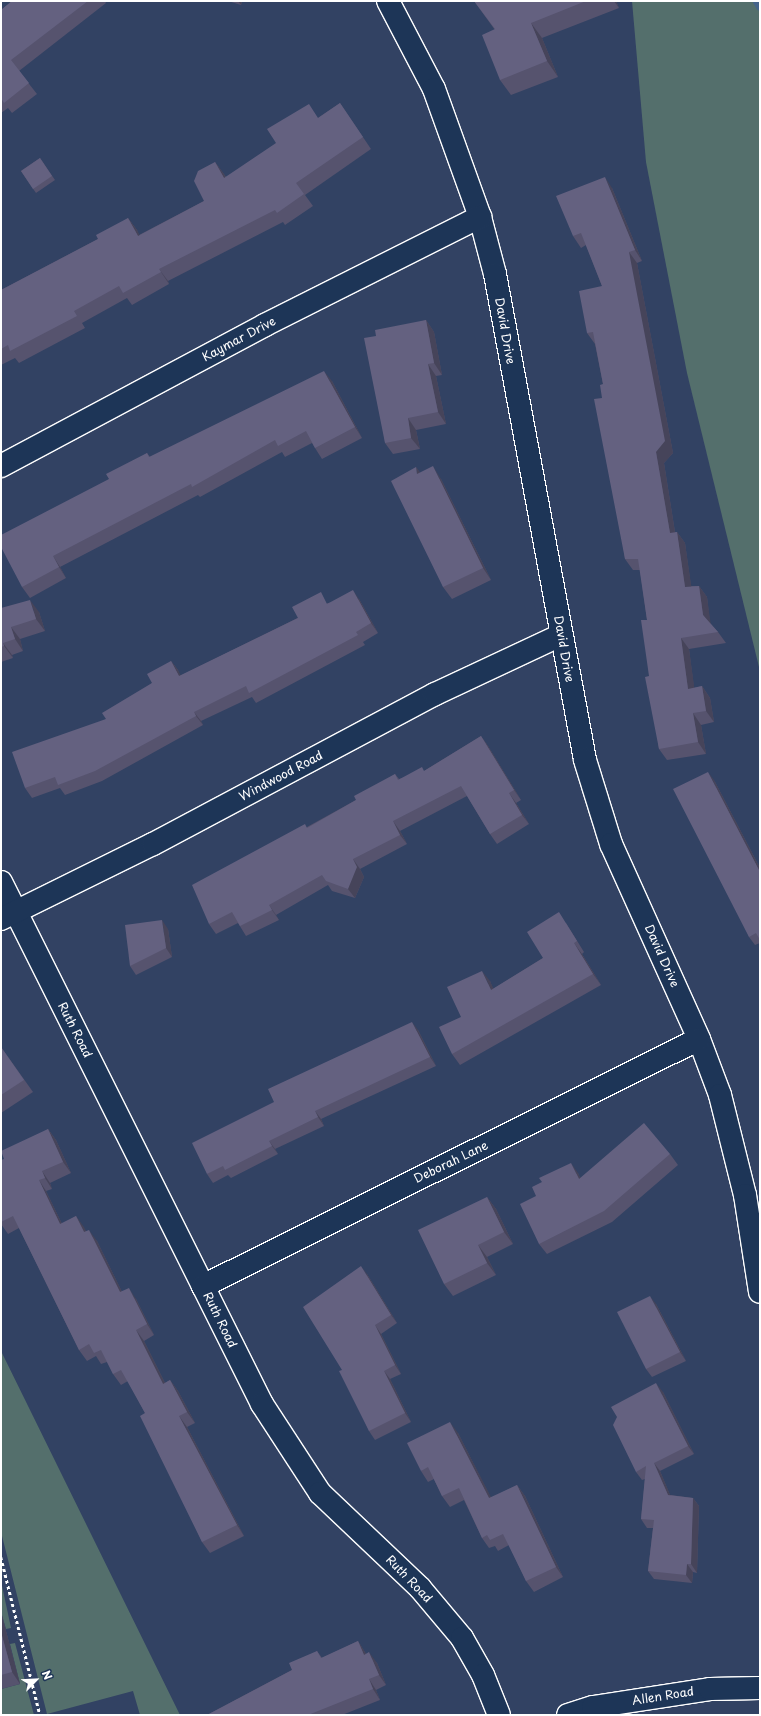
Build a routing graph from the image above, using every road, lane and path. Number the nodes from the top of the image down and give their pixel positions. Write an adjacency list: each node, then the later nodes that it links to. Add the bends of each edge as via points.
1 (388, 1): 2 (street, David Drive, via 434,88)
2 (480, 217): 3 (street, Kaymar Drive, via 265,325); 4 (street, David Drive, via 495,274)
3 (1, 466)
4 (561, 636): 6 (street, Windwood Road, via 435,694); 7 (street, David Drive, via 585,760 611,844)
5 (1, 882): 6 (street, Ruth Road)
6 (9, 916): 8 (street, Ruth Road)
7 (699, 1039): 8 (street, Deborah Lane); 9 (street, David Drive, via 720,1095 745,1195)
8 (203, 1286): 13 (street, Ruth Road, via 262,1404 320,1493 420,1588 462,1638 483,1675)
9 (760, 1292)
10 (1, 1557): 12 (path)
11 (760, 1688): 14 (street, Allen Road, via 710,1689 593,1707)
12 (40, 1715)
13 (499, 1715)
14 (568, 1715)

